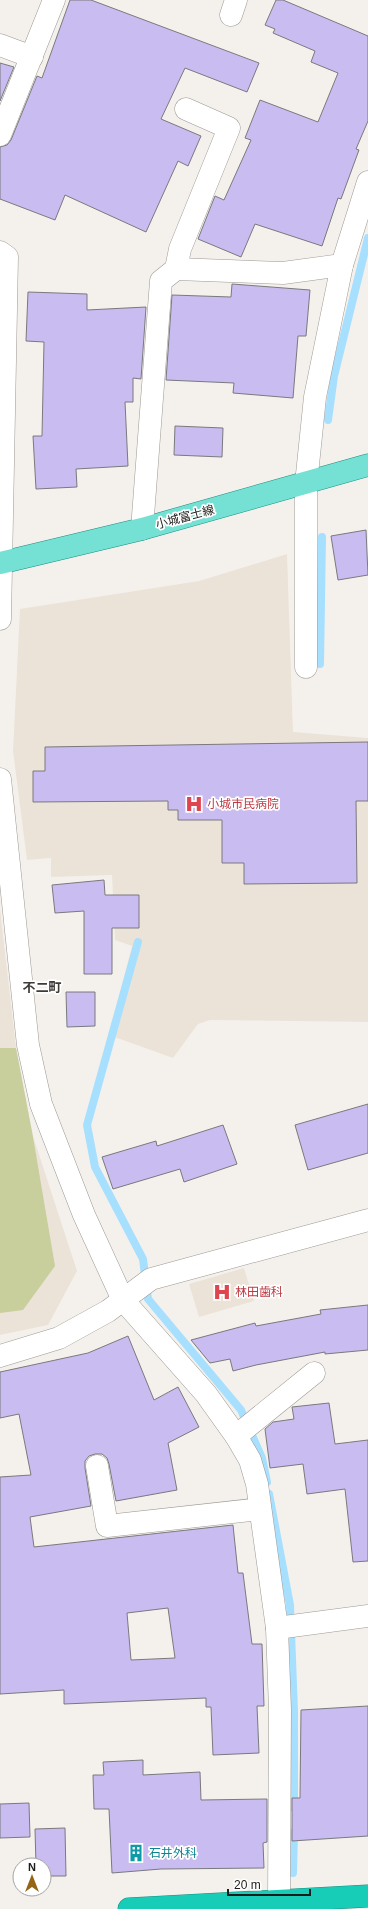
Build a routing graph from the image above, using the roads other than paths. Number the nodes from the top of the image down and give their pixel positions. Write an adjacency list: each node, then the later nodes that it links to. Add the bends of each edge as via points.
1 (54, 0): 3 (street)
2 (0, 45): 3 (street)
3 (32, 57): 5 (street)
4 (186, 109): 9 (street, via 228,128 180,249)
5 (0, 135)
6 (368, 182): 8 (street)
7 (0, 252): 13 (street, via 7,257)
8 (342, 265): 9 (street, via 283,273); 11 (street, via 315,397)
9 (176, 269): 12 (street, via 161,281)
10 (368, 465): 11 (main road, 小城富士線)
11 (306, 484): 12 (main road, 小城富士線); 15 (street)
12 (142, 529): 13 (main road, 小城富士線)
13 (1, 563): 14 (street)
14 (0, 619)
15 (306, 667)
16 (0, 780): 18 (street, via 28,1045 41,1104 84,1215)
17 (368, 1220): 18 (street)
18 (137, 1290): 19 (street, via 108,1311 59,1338); 21 (street)
19 (0, 1356)
20 (314, 1373): 21 (street)
21 (236, 1436): 23 (street, via 250,1460 257,1484)
22 (97, 1466): 23 (street, via 107,1526)
23 (260, 1509): 25 (street)
24 (368, 1616): 25 (street)
25 (277, 1628): 27 (street, via 280,1710)
26 (368, 1896): 27 (highway)
27 (279, 1901): 28 (highway)
28 (129, 1909)

